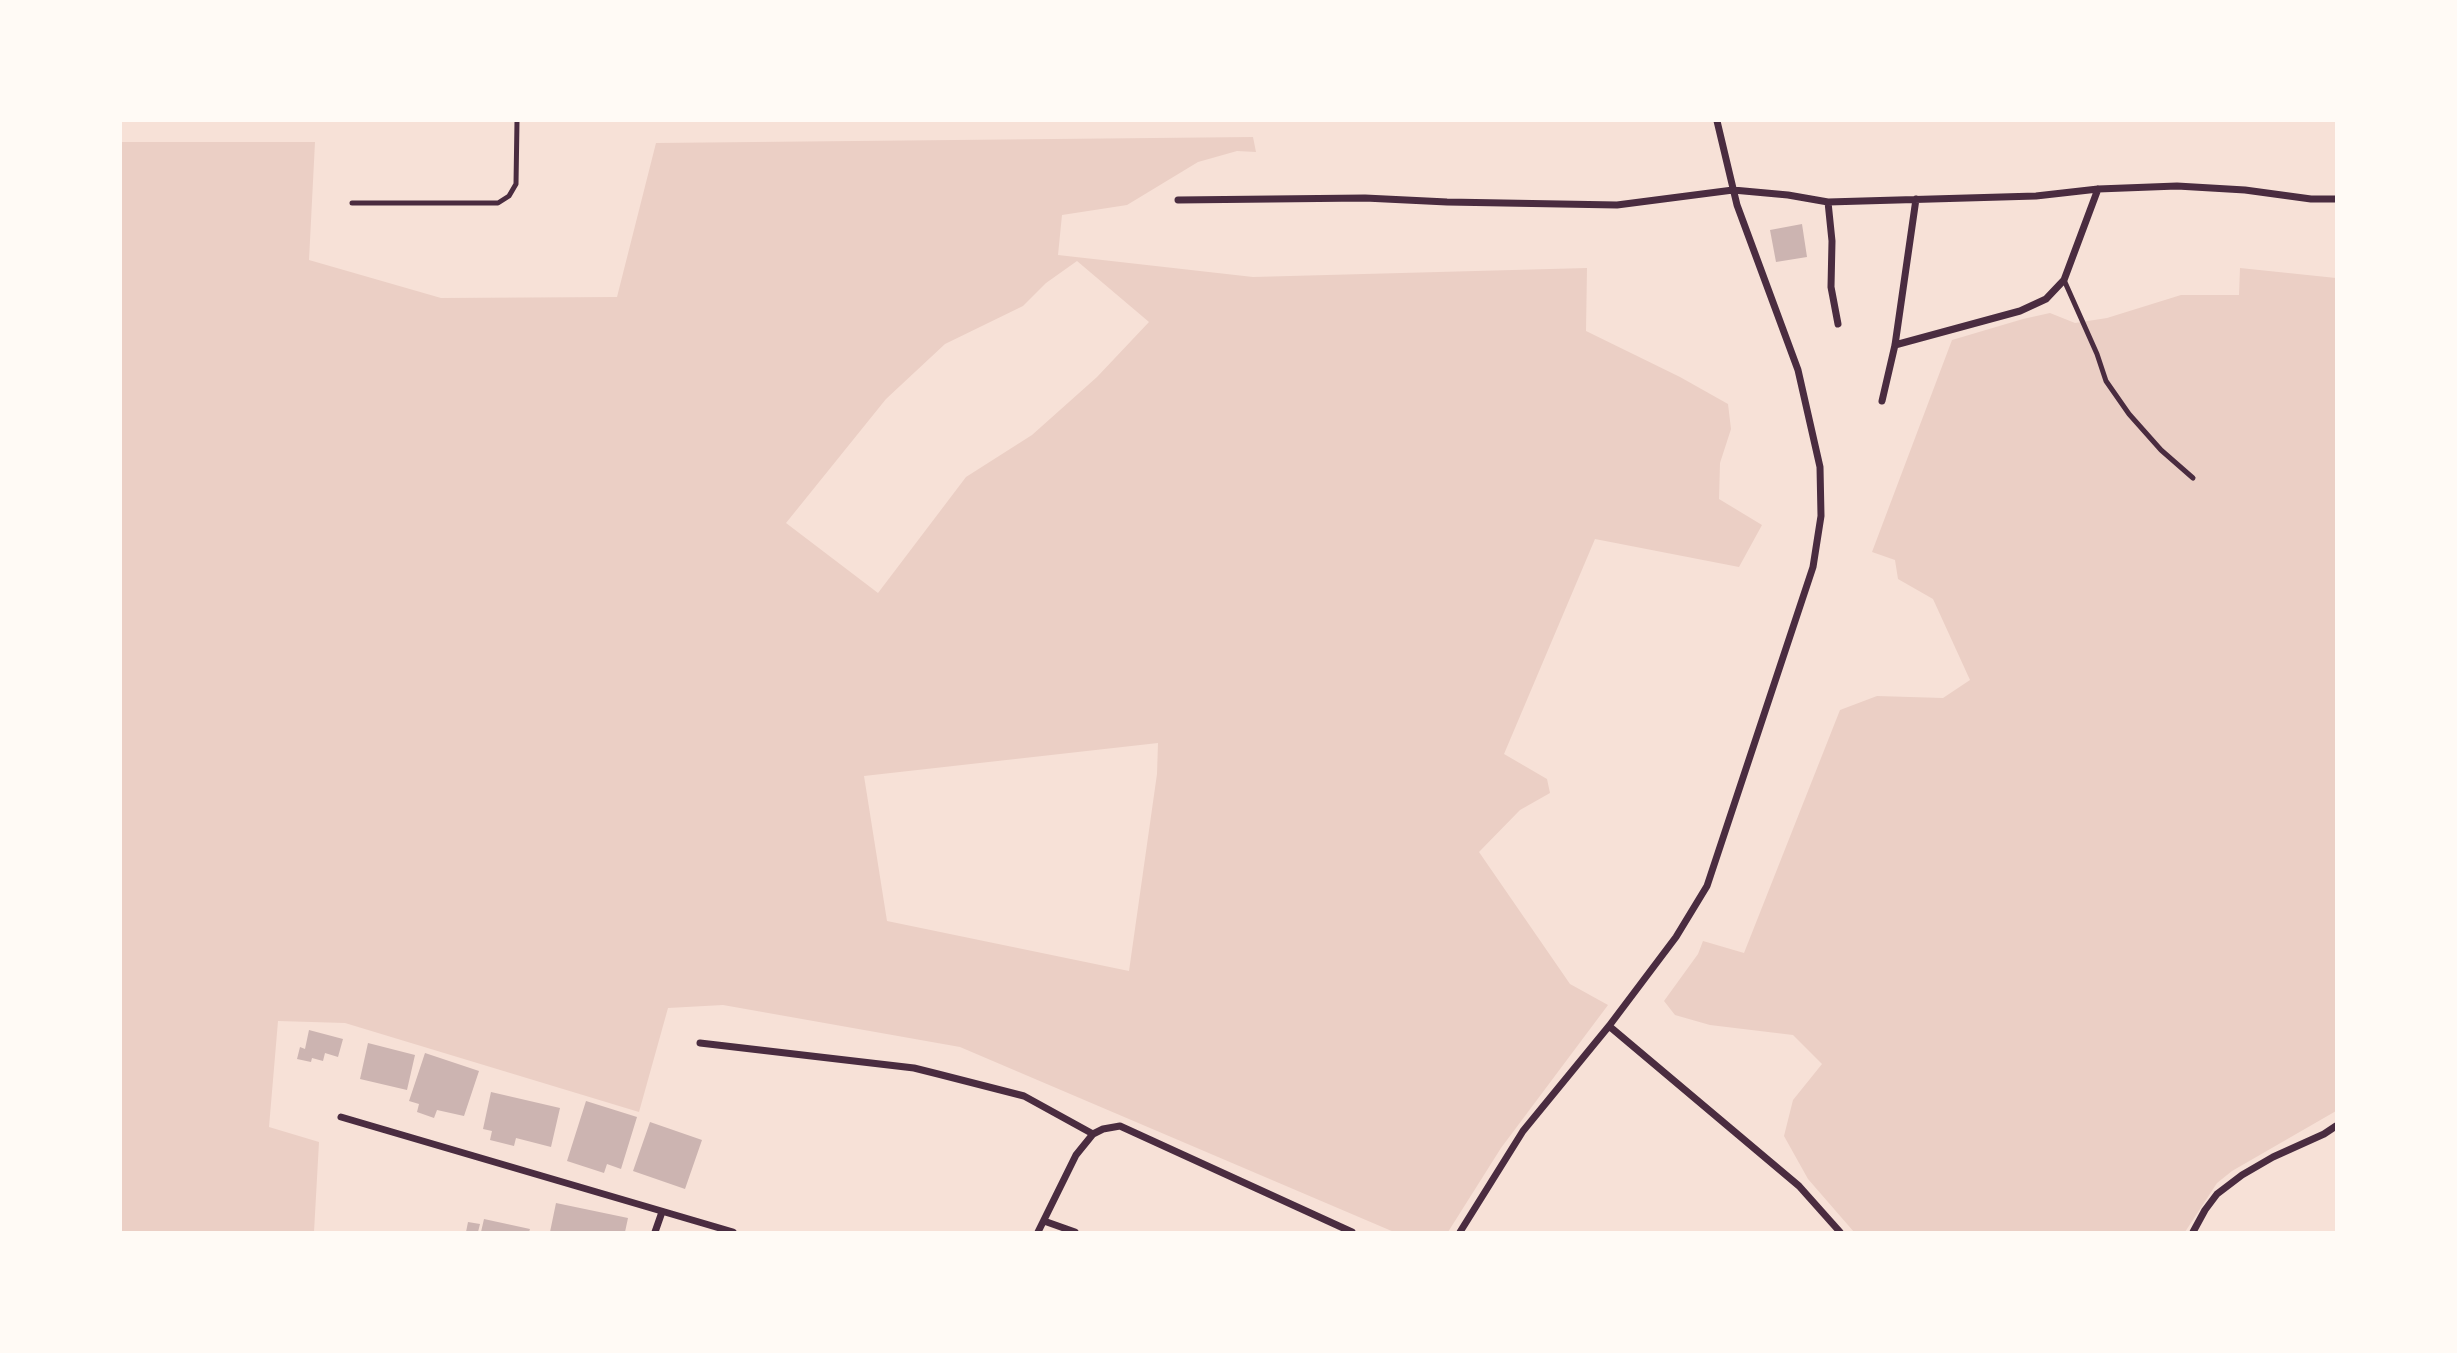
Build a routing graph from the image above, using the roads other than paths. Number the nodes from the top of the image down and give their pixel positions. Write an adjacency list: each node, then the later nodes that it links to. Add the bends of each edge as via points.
1 (517, 121): 9 (lane, via 516,184 498,203)
2 (1717, 121): 4 (street)
3 (2098, 189): 5 (street); 6 (street, via 2177,186); 10 (street)
4 (1733, 190): 7 (street, via 1617,205 1365,198); 8 (street); 15 (street, via 1798,370 1820,467 1821,516 1813,567 1707,886 1676,937)
5 (1916, 199): 8 (street); 12 (street)
6 (2336, 199)
7 (1178, 200)
8 (1828, 202): 11 (street, via 1831,287)
9 (352, 203)
10 (2064, 280): 12 (street, via 2046,299 2020,311); 14 (lane, via 2106,380 2129,414)
11 (1838, 324)
12 (1895, 345): 13 (street)
13 (1882, 401)
14 (2193, 478)
15 (1609, 1026): 27 (street, via 1523,1131); 28 (street, via 1799,1186)
16 (701, 1043): 19 (street, via 938,1074 1024,1096)
17 (341, 1118): 20 (street)
18 (2336, 1126): 29 (street, via 2242,1175 2217,1194)
19 (1093, 1135): 21 (street, via 1076,1155); 26 (street, via 1119,1126)
20 (662, 1212): 22 (street); 23 (street)
21 (1044, 1221): 24 (street); 25 (street)
22 (655, 1232)
23 (733, 1232)
24 (1038, 1232)
25 (1075, 1232)
26 (1352, 1232)
27 (1460, 1232)
28 (1840, 1232)
29 (2193, 1232)

